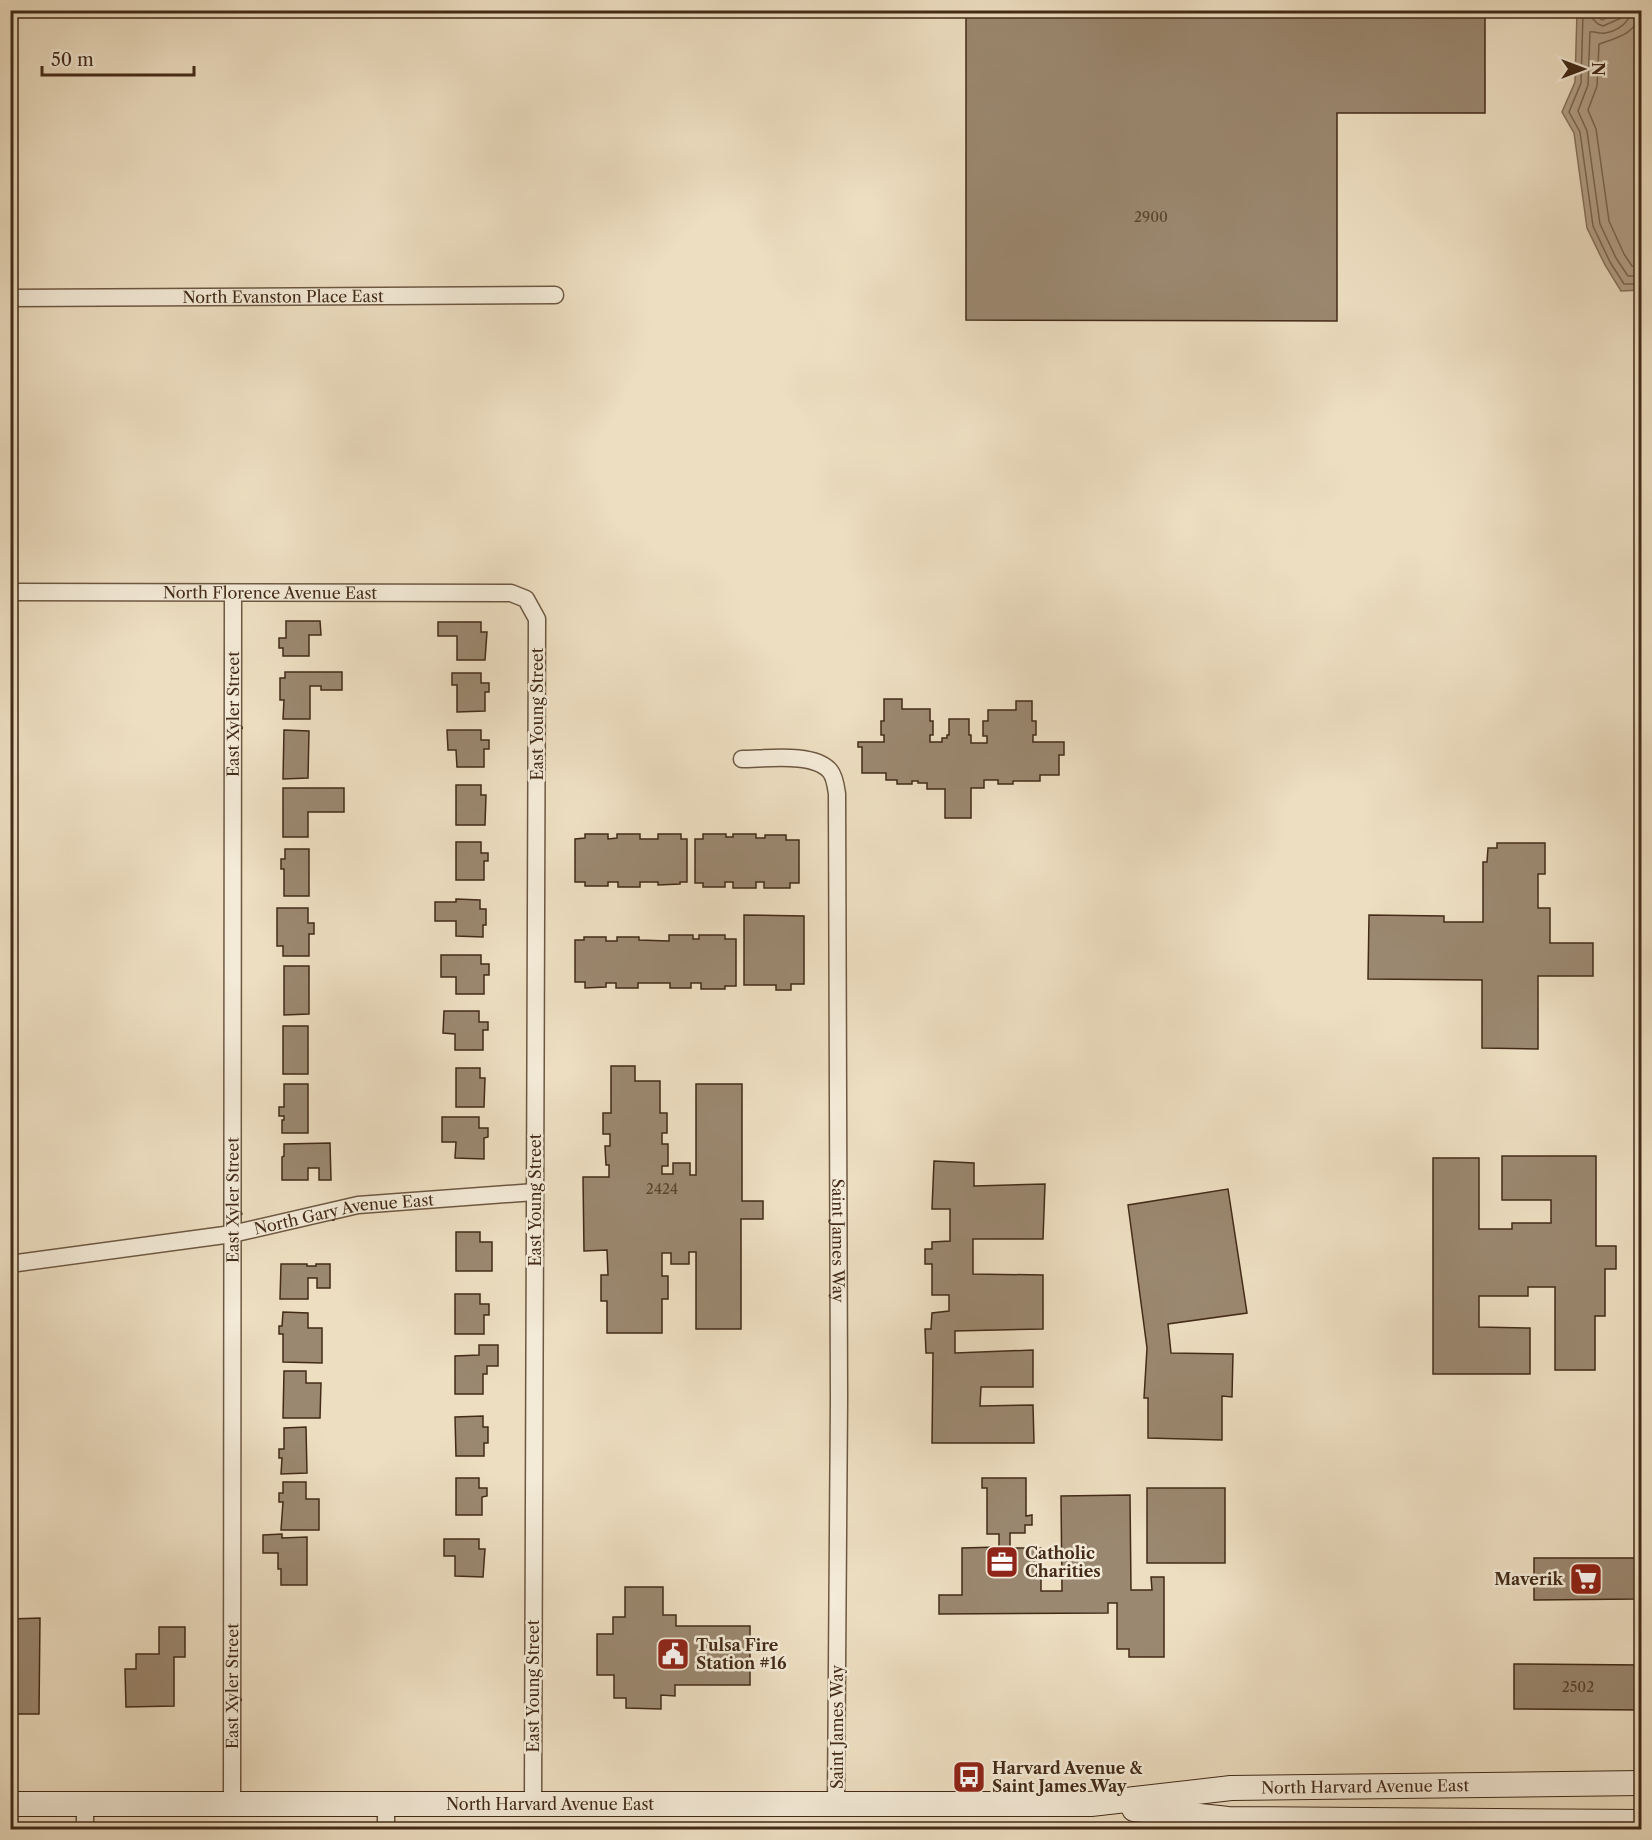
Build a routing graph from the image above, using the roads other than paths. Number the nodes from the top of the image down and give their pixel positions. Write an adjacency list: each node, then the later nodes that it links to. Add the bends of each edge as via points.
1 (555, 295): 2 (street, North Evanston Place East)
2 (10, 298)
3 (10, 592): 4 (street, North Florence Avenue East)
4 (233, 594): 5 (street, North Florence Avenue East, via 511,594); 8 (street, East Xyler Street)
5 (526, 599): 7 (street, East Young Street, via 537,619)
6 (742, 759): 16 (street, Saint James Way, via 804,759 818,763 830,771 837,794)
7 (535, 1192): 8 (street, North Gary Avenue East, via 358,1205); 15 (street, East Young Street)
8 (232, 1234): 9 (street, North Gary Avenue East); 13 (street, East Xyler Street)
9 (10, 1264)
10 (1641, 1783): 17 (main road, North Harvard Avenue East, via 1231,1788)
11 (10, 1804): 12 (main road, North Harvard Avenue East)
12 (86, 1804): 13 (main road, North Harvard Avenue East); 19 (street)
13 (232, 1804): 14 (main road, North Harvard Avenue East)
14 (386, 1804): 15 (main road, North Harvard Avenue East); 20 (street)
15 (533, 1804): 16 (main road, North Harvard Avenue East)
16 (836, 1804): 17 (main road, North Harvard Avenue East)
17 (1091, 1804): 18 (main road, North Harvard Avenue East, via 1228,1819)
18 (1641, 1822)
19 (86, 1830)
20 (386, 1830)

